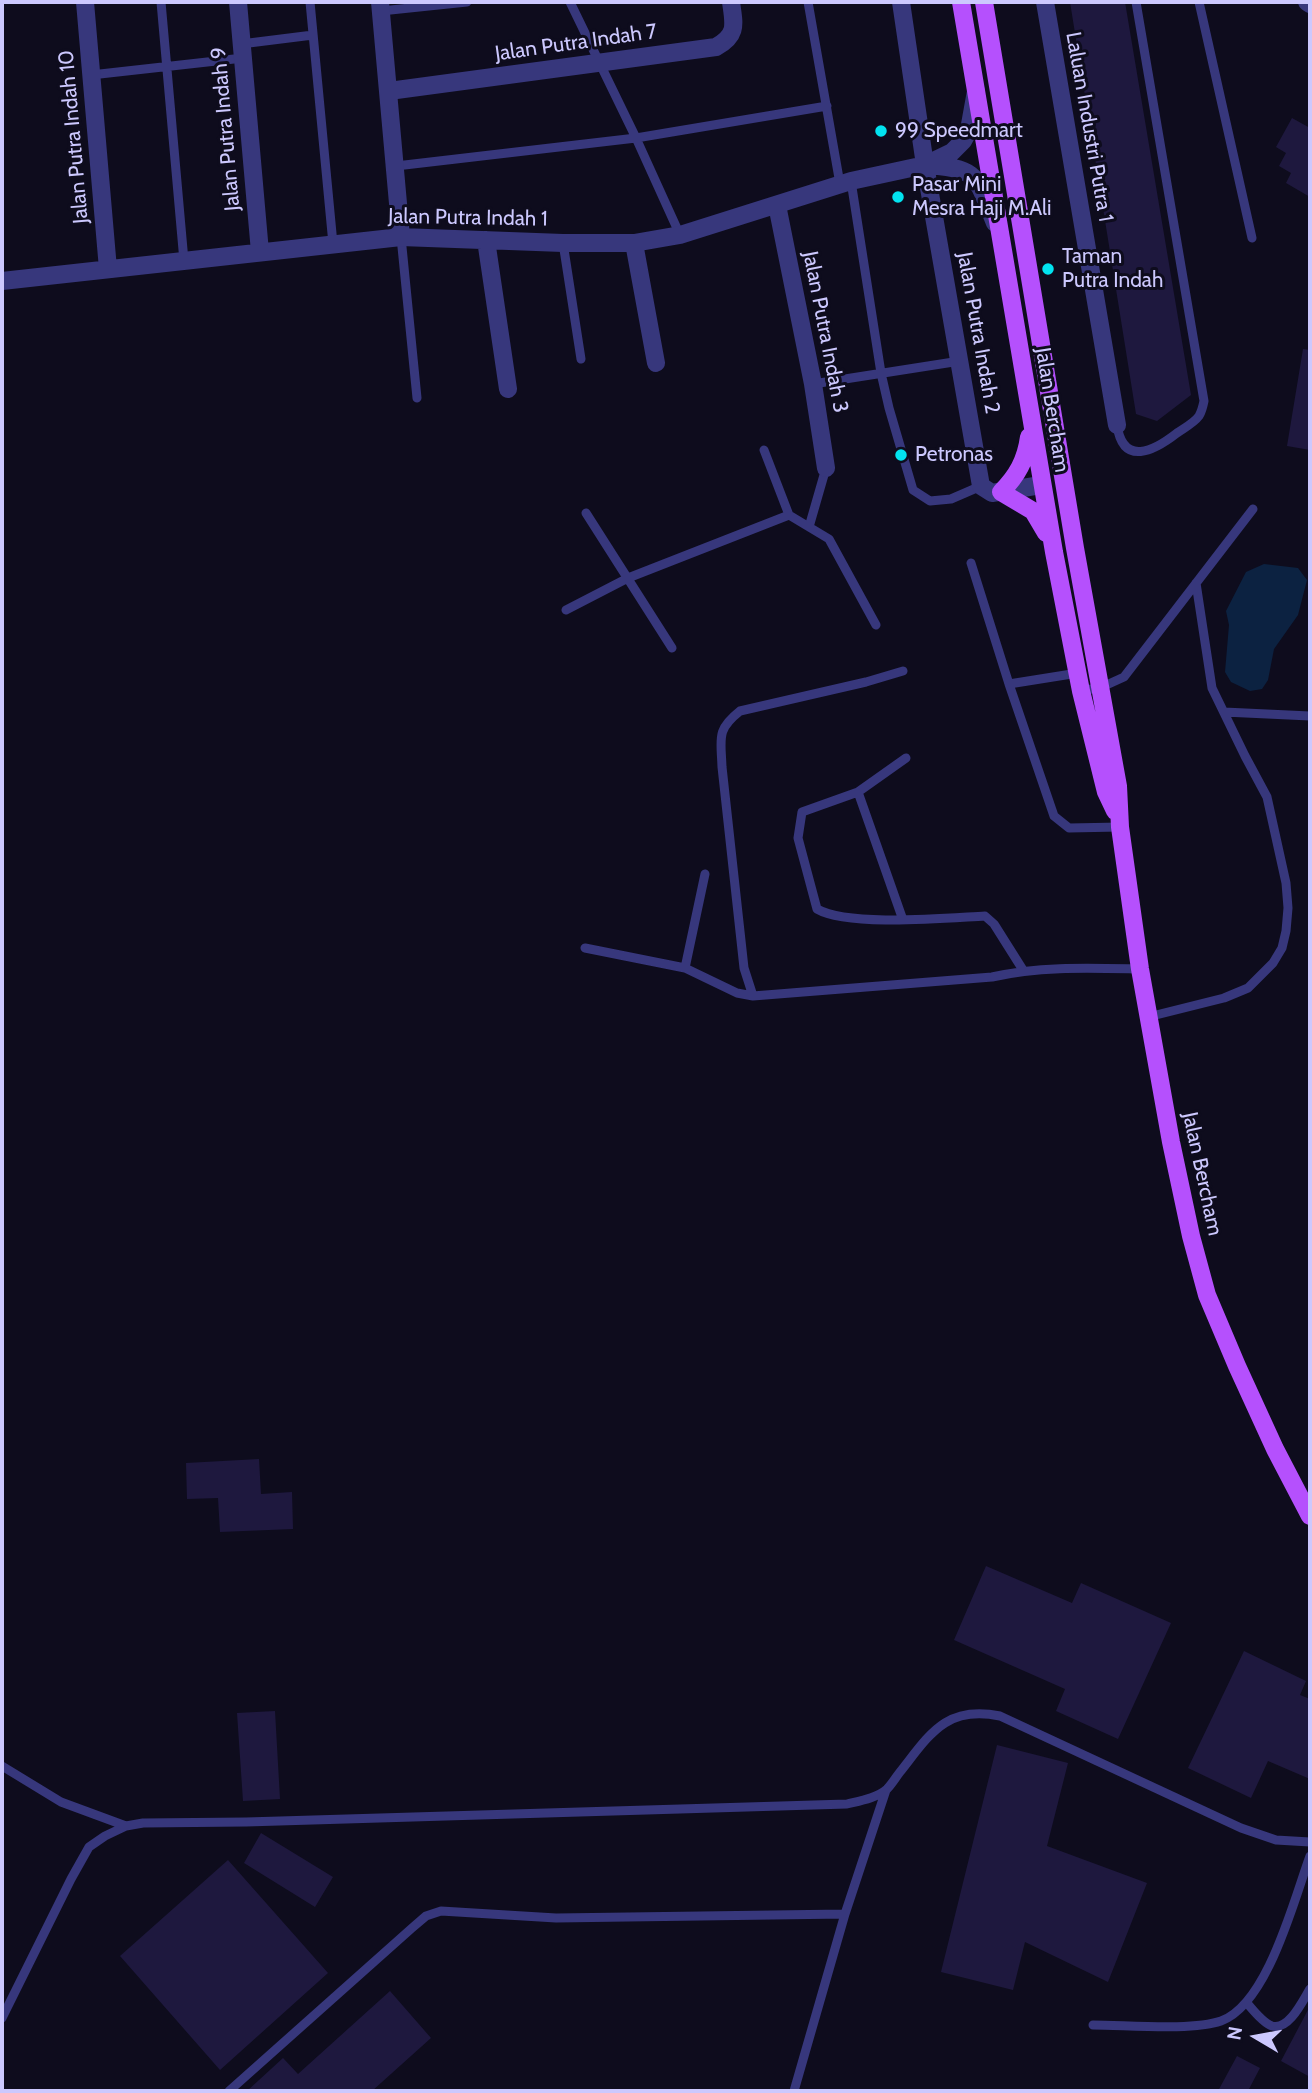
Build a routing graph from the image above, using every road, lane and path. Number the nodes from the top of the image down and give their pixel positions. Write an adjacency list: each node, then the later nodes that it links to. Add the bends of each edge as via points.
1 (85, 2): 21 (street, Jalan Putra Indah 10)
2 (161, 2): 20 (lane)
3 (238, 2): 18 (street, Jalan Putra Indah 9)
4 (310, 2): 17 (lane)
5 (467, 2): 16 (lane)
6 (570, 2): 19 (lane)
7 (731, 2): 19 (street, Jalan Putra Indah 7, via 732,33 716,47)
8 (808, 2): 24 (lane)
9 (901, 2): 26 (street, Jalan Putra Indah 2)
10 (961, 2): 22 (main road, Jalan Bercham)
11 (970, 2): 22 (street, Jalan Putra Indah 1, via 982,73)
12 (984, 2): 49 (main road, Jalan Bercham)
13 (1045, 2): 51 (street, Laluan Industri Putra 1)
14 (1136, 2): 51 (lane, via 1204,401 1196,420 1147,451 1125,447)
15 (1199, 2): 32 (lane)
16 (381, 6): 23 (street)
17 (313, 35): 18 (lane); 37 (lane)
18 (242, 51): 20 (lane); 38 (street, Jalan Putra Indah 9)
19 (601, 63): 23 (street, Jalan Putra Indah 7); 25 (lane)
20 (167, 67): 21 (lane); 39 (lane)
21 (91, 75): 40 (street, Jalan Putra Indah 10)
22 (976, 89): 26 (street, Jalan Putra Indah 1, via 970,130 963,141); 34 (main road, Jalan Bercham)
23 (389, 91): 27 (street)
24 (827, 106): 25 (lane); 28 (lane)
25 (636, 138): 27 (lane); 30 (lane)
26 (925, 165): 28 (street, Jalan Putra Indah 1); 34 (street, Jalan Putra Indah 1, via 953,166 970,173); 43 (street, Jalan Putra Indah 2)
27 (396, 166): 31 (street)
28 (846, 182): 29 (street, Jalan Putra Indah 1); 45 (lane)
29 (777, 205): 30 (street, Jalan Putra Indah 1); 46 (street, Jalan Putra Indah 3)
30 (680, 235): 36 (street, Jalan Putra Indah 1)
31 (401, 237): 33 (street, Jalan Putra Indah 1); 37 (street, Jalan Putra Indah 1); 48 (lane)
32 (1252, 238)
33 (486, 240): 35 (street, Jalan Putra Indah 1); 47 (street)
34 (1001, 240): 50 (main road, Jalan Bercham)
35 (563, 243): 36 (street, Jalan Putra Indah 1); 42 (lane)
36 (634, 243): 44 (street)
37 (332, 244): 38 (street, Jalan Putra Indah 1)
38 (260, 252): 39 (street, Jalan Putra Indah 1)
39 (184, 261): 40 (street, Jalan Putra Indah 1)
40 (108, 269): 41 (street, Jalan Putra Indah 1)
41 (2, 281)
42 (581, 359)
43 (960, 361): 45 (lane); 55 (street, Jalan Putra Indah 2)
44 (656, 363)
45 (881, 373): 46 (lane); 55 (lane, via 913,489 930,501 951,499)
46 (813, 384): 53 (street, Jalan Putra Indah 3)
47 (508, 389)
48 (417, 398)
49 (1053, 412): 54 (main road, via 1052,456); 61 (main road, Jalan Bercham)
50 (1031, 418): 54 (main road, Jalan Bercham); 56 (main road, via 1027,455)
51 (1117, 425)
52 (764, 450): 59 (lane)
53 (826, 468): 60 (lane)
54 (1041, 485): 56 (street); 61 (main road, via 1057,503); 62 (main road, Jalan Bercham)
55 (981, 486): 56 (street, via 992,493)
56 (1001, 492): 62 (main road, via 1032,511)
57 (1253, 509): 65 (lane)
58 (586, 513): 64 (lane)
59 (789, 515): 60 (lane); 64 (lane)
60 (808, 527): 67 (lane, via 828,539)
61 (1075, 548): 72 (main road, Jalan Bercham)
62 (1054, 552): 70 (main road, Jalan Bercham)
63 (971, 563): 71 (lane)
64 (628, 578): 66 (lane); 68 (lane)
65 (1196, 583): 72 (lane, via 1124,677); 73 (lane, via 1212,688)
66 (566, 610)
67 (876, 625)
68 (672, 648)
69 (903, 671): 84 (lane, via 740,711 724,724 724,780 744,968)
70 (1079, 682): 71 (lane); 72 (lane); 77 (main road, Jalan Bercham, via 1106,792)
71 (1009, 684): 77 (lane, via 1054,816 1069,828)
72 (1102, 687): 77 (main road, Jalan Bercham, via 1118,786)
73 (1224, 712): 74 (lane); 85 (lane, via 1267,797 1287,896 1282,948 1248,988)
74 (1310, 716)
75 (906, 758): 76 (lane)
76 (858, 792): 79 (lane); 79 (lane, via 802,813 798,838 817,909 828,916)
77 (1119, 824): 82 (main road, Jalan Bercham)
78 (705, 874): 81 (lane)
79 (903, 920): 83 (lane, via 985,916)
80 (585, 948): 81 (lane)
81 (685, 968): 84 (lane)
82 (1140, 969): 83 (lane); 85 (main road, Jalan Bercham)
83 (1023, 970): 84 (lane, via 992,977)
84 (753, 996)
85 (1149, 1017): 86 (main road, Jalan Bercham, via 1171,1142 1207,1295)
86 (1310, 1516)
87 (2, 1766): 89 (lane, via 61,1801)
88 (886, 1790): 89 (lane, via 865,1800 831,1805); 90 (lane, via 941,1725 953,1717 980,1712 1000,1716 1241,1828 1276,1840); 92 (lane)
89 (125, 1826): 95 (lane, via 89,1847)
90 (1310, 1842)
91 (1310, 1856): 94 (lane, via 1285,1931)
92 (845, 1914): 97 (lane, via 556,1918 441,1911 426,1916); 98 (lane)
93 (1310, 1989): 94 (lane, via 1298,2011 1275,2027)
94 (1247, 2003): 96 (lane, via 1222,2020 1201,2025)
95 (2, 2018)
96 (1093, 2025)
97 (229, 2091)
98 (794, 2091)

